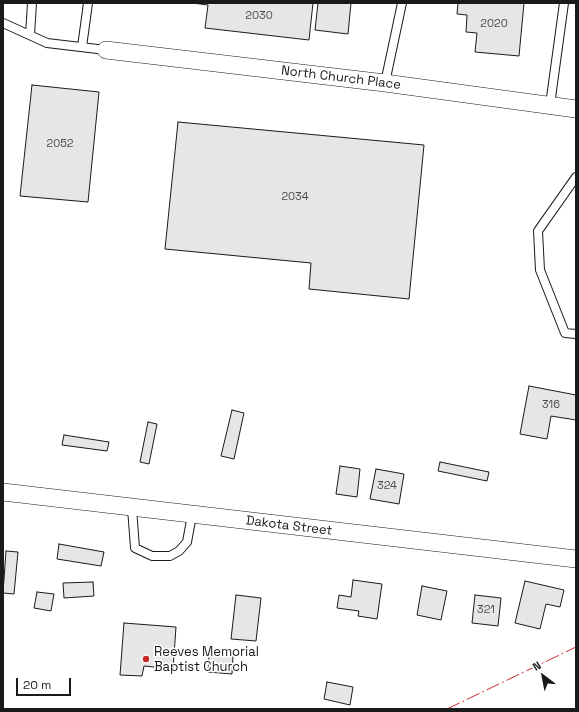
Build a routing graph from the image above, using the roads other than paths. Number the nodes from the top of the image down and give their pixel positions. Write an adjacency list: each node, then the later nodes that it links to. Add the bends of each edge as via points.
1 (32, 3): 6 (lane)
2 (88, 3): 7 (lane)
3 (402, 3): 9 (lane)
4 (564, 3): 10 (lane)
5 (3, 23): 6 (lane)
6 (30, 35): 7 (lane, via 47,43)
7 (82, 47): 8 (lane)
8 (106, 50): 9 (street, North Church Place)
9 (385, 83): 10 (street, North Church Place)
10 (550, 105): 11 (street, North Church Place)
11 (576, 109)
12 (576, 177): 13 (lane, via 538,231 540,270 565,333)
13 (576, 334)
14 (3, 492): 15 (street, Dakota Street)
15 (132, 508): 16 (street, Dakota Street); 16 (lane, via 135,548 152,556 170,556 179,552 186,542)
16 (192, 515): 17 (street, Dakota Street)
17 (576, 559)

